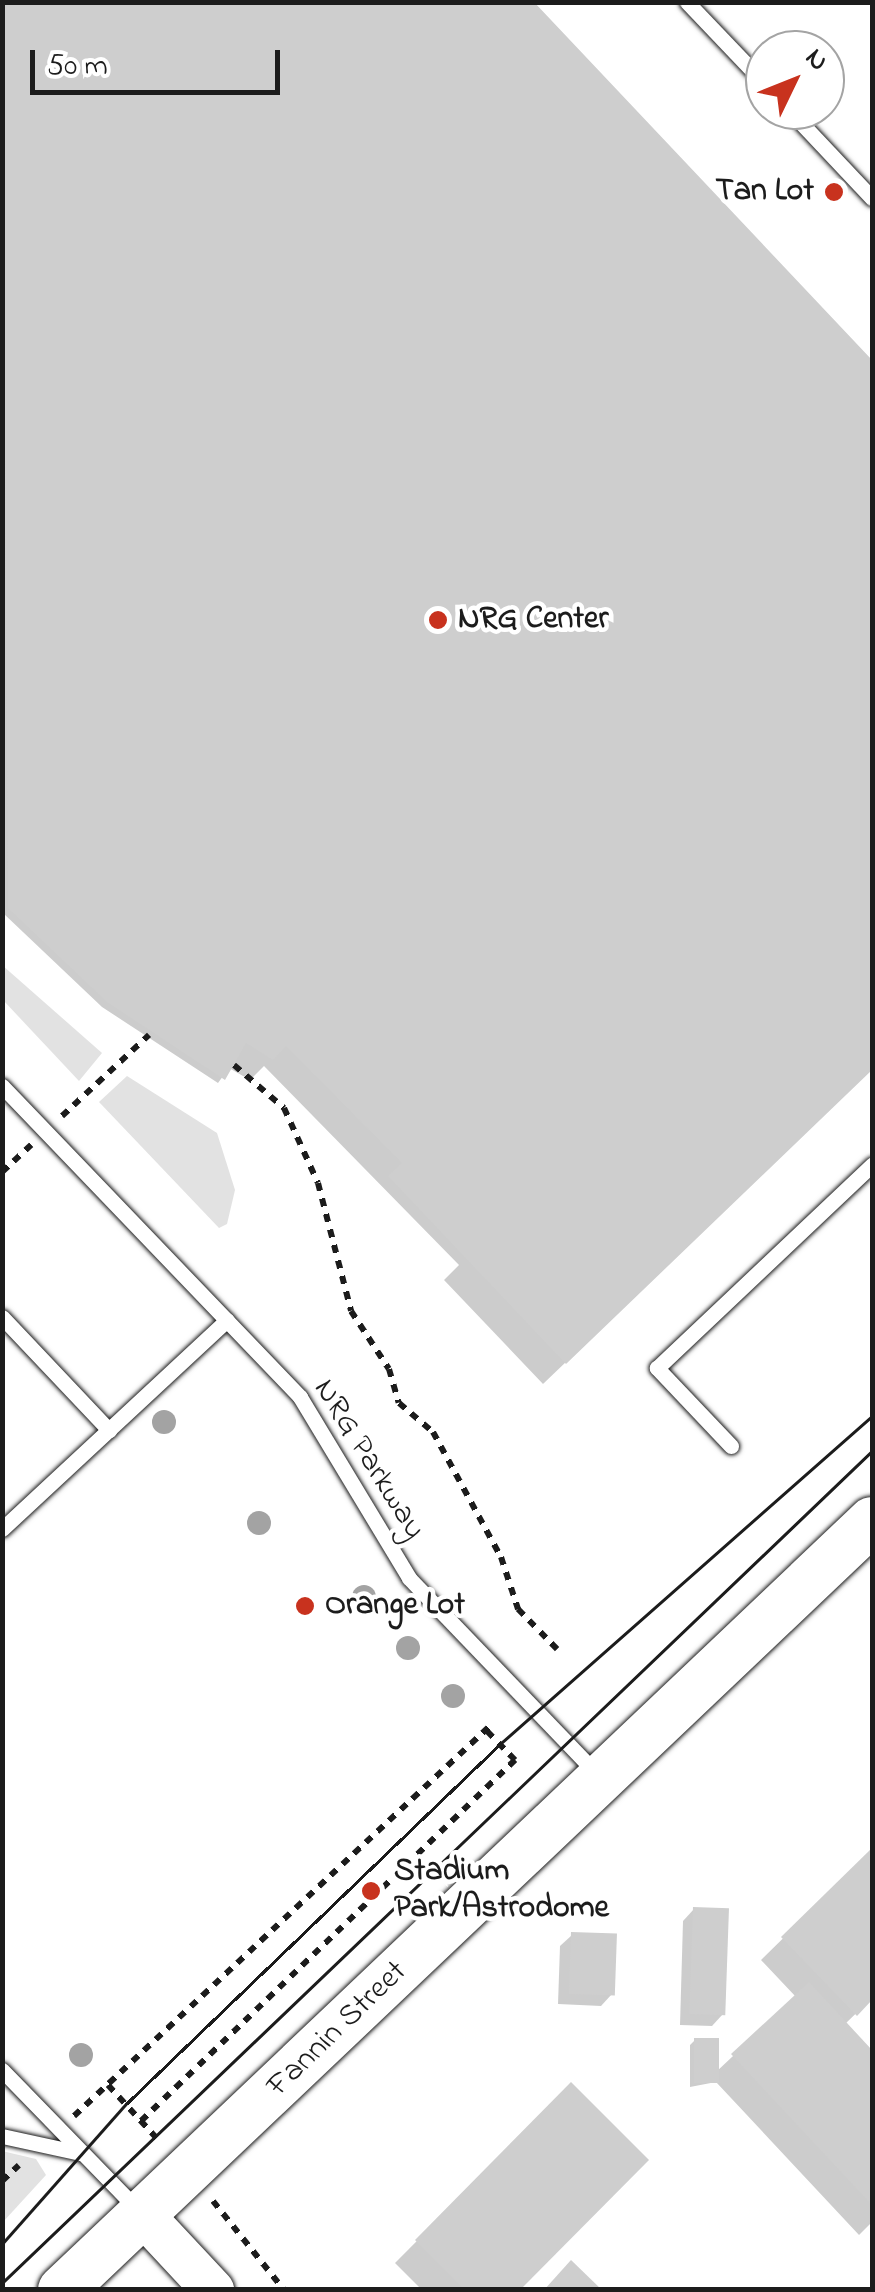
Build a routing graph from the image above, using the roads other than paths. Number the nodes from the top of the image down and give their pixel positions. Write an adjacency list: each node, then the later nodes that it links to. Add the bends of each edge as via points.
1 (688, 2): 2 (lane)
2 (745, 63)
3 (808, 130): 4 (lane)
4 (872, 198)
5 (2, 1086): 8 (lane, NRG Parkway)
6 (872, 1165): 10 (lane, via 657,1368)
7 (2, 1317): 9 (lane)
8 (226, 1320): 9 (lane); 13 (lane, NRG Parkway, via 300,1397 409,1578)
9 (109, 1430): 12 (lane)
10 (730, 1446)
11 (872, 1521): 13 (main road, Fannin Street)
12 (2, 1529)
13 (602, 1779): 17 (main road, Fannin Street)
14 (2, 2070): 16 (lane)
15 (2, 2136): 16 (lane)
16 (80, 2153): 17 (lane)
17 (142, 2215): 18 (main road, Fannin Street); 19 (street)
18 (62, 2290)
19 (213, 2290)

